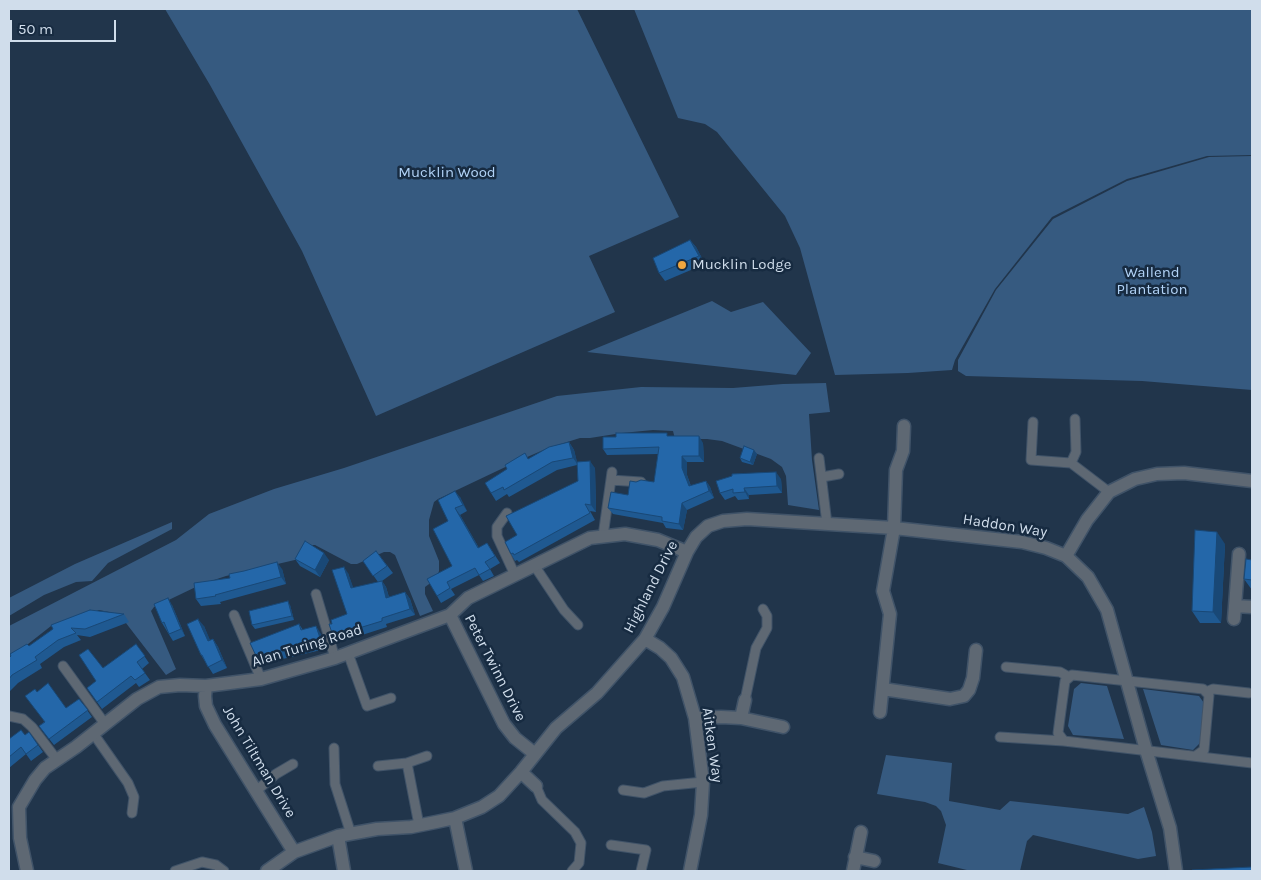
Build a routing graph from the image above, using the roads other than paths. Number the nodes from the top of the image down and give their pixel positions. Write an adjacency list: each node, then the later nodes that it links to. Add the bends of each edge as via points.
1 (1075, 419): 5 (lane, via 1076,452)
2 (1033, 422): 5 (lane, via 1031,460)
3 (900, 431): 13 (street, via 903,451 896,470)
4 (819, 458): 7 (lane)
5 (1071, 463): 10 (lane)
6 (839, 474): 7 (lane)
7 (822, 477): 12 (lane)
8 (1252, 481): 10 (street, via 1184,473 1157,474 1135,479)
9 (641, 482): 14 (lane, via 611,476)
10 (1109, 492): 17 (street, via 1087,520)
11 (507, 513): 19 (lane, via 497,527 497,536)
12 (827, 524): 13 (street, Haddon Way); 15 (street, Highland Drive, via 747,519 723,521 708,526 696,536)
13 (894, 528): 17 (street, Haddon Way, via 1022,542); 38 (street, via 883,590 890,614)
14 (603, 536): 15 (street, Alan Turing Road, via 625,534 658,540); 18 (street, Alan Turing Road, via 590,538)
15 (687, 552): 28 (street, Highland Drive)
16 (1239, 554): 21 (street)
17 (1066, 556): 36 (street, Haddon Way, via 1088,577 1107,610)
18 (534, 565): 19 (street, Alan Turing Road); 27 (lane)
19 (515, 575): 24 (street, Alan Turing Road, via 468,598)
20 (316, 594): 31 (lane)
21 (1235, 606): 22 (street); 26 (street)
22 (1252, 608)
23 (763, 609): 42 (lane, via 767,628 756,648)
24 (450, 615): 30 (street, Alan Turing Road); 54 (street, Peter Twinn Drive, via 504,724)
25 (234, 616): 35 (lane)
26 (1234, 619)
27 (578, 625)
28 (645, 639): 45 (street, Aitken Way, via 671,658 683,677); 54 (street, Highland Drive, via 597,693 556,728)
29 (976, 650): 38 (street, via 973,678 964,696 950,699)
30 (348, 653): 31 (street, Alan Turing Road); 41 (lane, via 367,706)
31 (335, 658): 35 (street, Alan Turing Road)
32 (63, 666): 47 (lane)
33 (1006, 667): 34 (lane, via 1060,672)
34 (1069, 678): 36 (lane, via 1072,675); 51 (lane, via 1065,681 1058,733)
35 (260, 679): 37 (street, Alan Turing Road)
36 (1128, 681): 39 (lane, via 1204,689); 53 (street, Haddon Way)
37 (206, 686): 47 (street, Alan Turing Road, via 159,687 136,699); 66 (street, John Tiltman Drive, via 206,706 215,725)
38 (883, 689): 43 (street)
39 (1206, 692): 40 (lane, via 1213,689); 56 (lane, via 1204,750)
40 (1249, 693)
41 (391, 698)
42 (746, 700): 46 (street)
43 (880, 712)
44 (9, 716): 57 (lane, via 23,719 32,727)
45 (695, 718): 46 (street); 63 (street, Aitken Way)
46 (741, 718): 48 (street)
47 (105, 724): 49 (street, Alan Turing Road)
48 (783, 727)
49 (93, 733): 57 (street, Alan Turing Road); 68 (lane, via 128,783 134,797)
50 (1000, 737): 51 (lane)
51 (1064, 740): 53 (lane)
52 (334, 748): 72 (lane, via 335,784)
53 (1146, 750): 56 (lane); 88 (street, Haddon Way, via 1170,828)
54 (535, 754): 62 (street, Highland Drive)
55 (427, 756): 58 (lane)
56 (1197, 756): 59 (lane)
57 (57, 760): 67 (street, Alan Turing Road, via 45,768)
58 (407, 763): 61 (lane); 70 (lane)
59 (1252, 763)
60 (294, 764): 66 (lane)
61 (378, 766)
62 (521, 772): 64 (street); 69 (street, Highland Drive, via 499,796)
63 (703, 782): 65 (lane, via 663,786 644,793); 86 (street, Aitken Way, via 701,815)
64 (536, 786): 84 (lane, via 542,800 575,832 580,843 579,862)
65 (623, 790)
66 (256, 791): 75 (street, John Tiltman Drive)
67 (14, 806): 78 (street, Alan Turing Road)
68 (132, 813)
69 (455, 818): 70 (street, Highland Drive); 83 (street)
70 (419, 825): 72 (street, Highland Drive)
71 (861, 832): 76 (street)
72 (351, 834): 73 (street, Highland Drive)
73 (338, 836): 75 (street, Highland Drive); 82 (street)
74 (611, 845): 85 (lane, via 646,850)
75 (294, 852): 81 (street, Highland Drive)
76 (855, 857): 77 (street); 87 (street)
77 (874, 861)
78 (27, 871)
79 (175, 871): 80 (lane, via 202,862 216,865)
80 (224, 871)
81 (267, 871)
82 (344, 871)
83 (466, 871)
84 (572, 871)
85 (641, 871)
86 (690, 871)
87 (853, 871)
88 (1176, 871)

